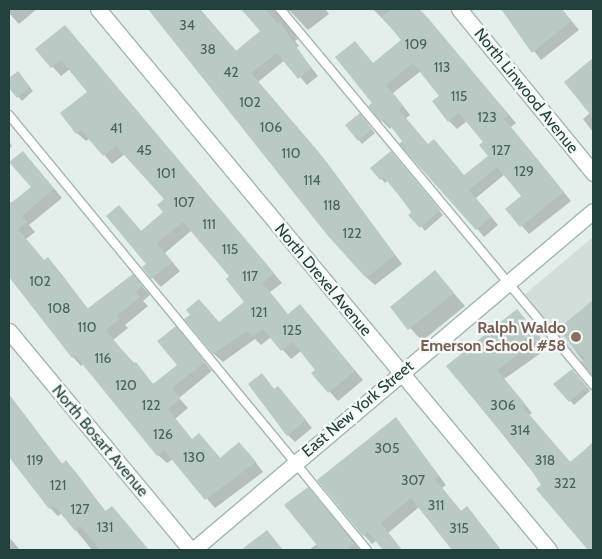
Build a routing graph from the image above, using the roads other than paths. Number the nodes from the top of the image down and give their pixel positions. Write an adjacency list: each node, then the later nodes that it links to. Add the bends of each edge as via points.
1 (98, 9): 9 (street, North Drexel Avenue)
2 (280, 9): 7 (lane)
3 (459, 9): 5 (street, North Linwood Avenue)
4 (9, 115): 11 (lane)
5 (593, 173)
6 (593, 210): 7 (street, East New York Street)
7 (508, 282): 9 (street, East New York Street); 10 (lane)
8 (9, 331): 12 (street, North Bosart Avenue)
9 (400, 373): 11 (street, East New York Street); 14 (street, North Drexel Avenue)
10 (593, 385)
11 (294, 463): 12 (street, East New York Street); 13 (lane)
12 (192, 550)
13 (367, 550)
14 (549, 550)

